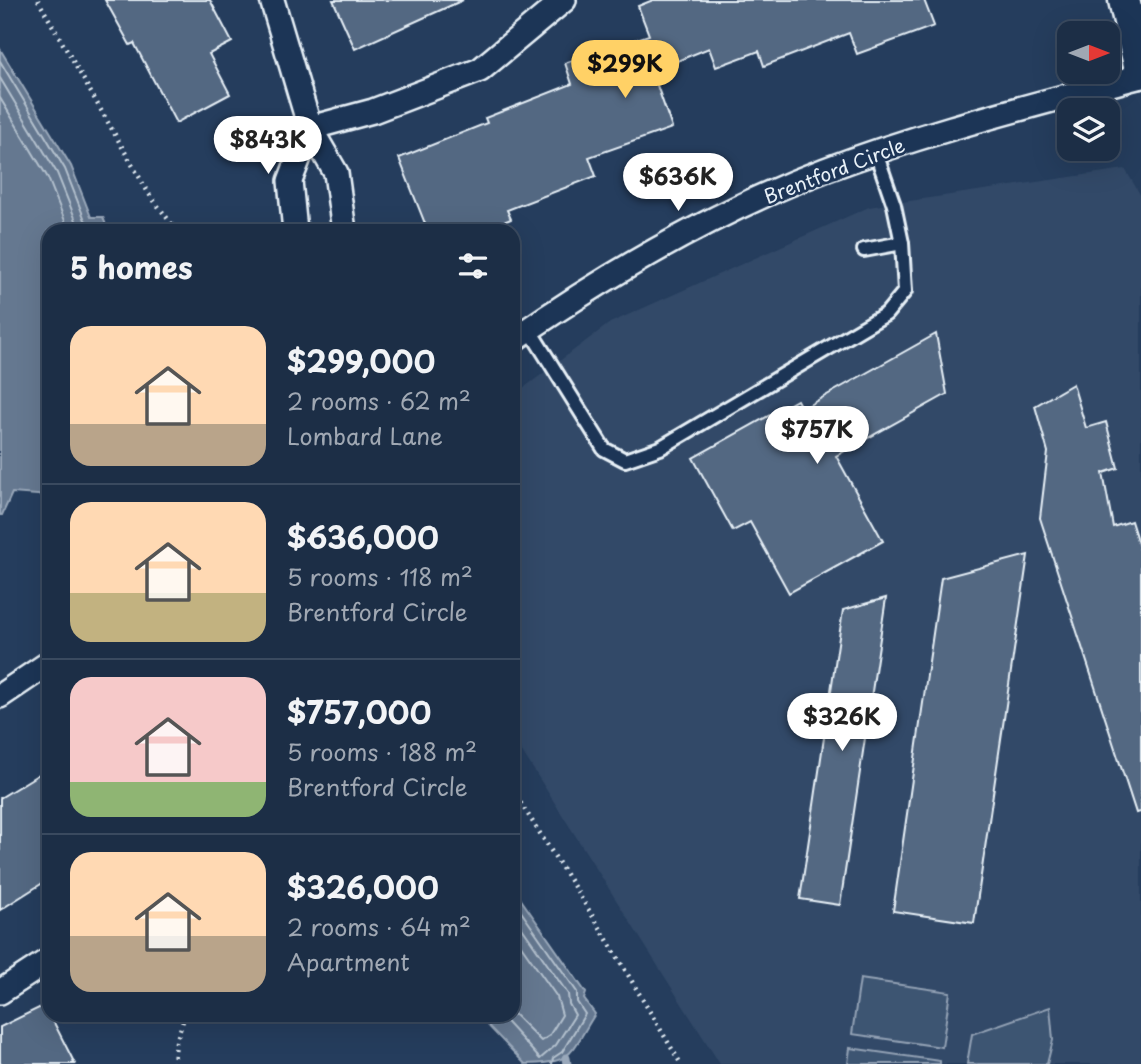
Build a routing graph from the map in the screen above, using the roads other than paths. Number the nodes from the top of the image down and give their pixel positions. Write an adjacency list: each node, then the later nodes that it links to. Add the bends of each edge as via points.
1 (272, 0): 5 (street)
2 (564, 0): 5 (street, via 480,70 373,111)
3 (1124, 0): 4 (street)
4 (1141, 74): 6 (street, Brentford Circle)
5 (310, 128): 7 (street, via 290,181); 8 (street, via 337,173)
6 (876, 153): 9 (lane); 11 (street, Brentford Circle, via 824,170 701,226 629,265)
7 (294, 224)
8 (343, 224)
9 (902, 243): 10 (lane); 11 (lane, via 905,291 886,314 660,448 625,460 604,449)
10 (864, 250)
11 (521, 334)
12 (42, 668): 13 (street)
13 (0, 696)
14 (42, 965): 15 (street)
15 (0, 992)

